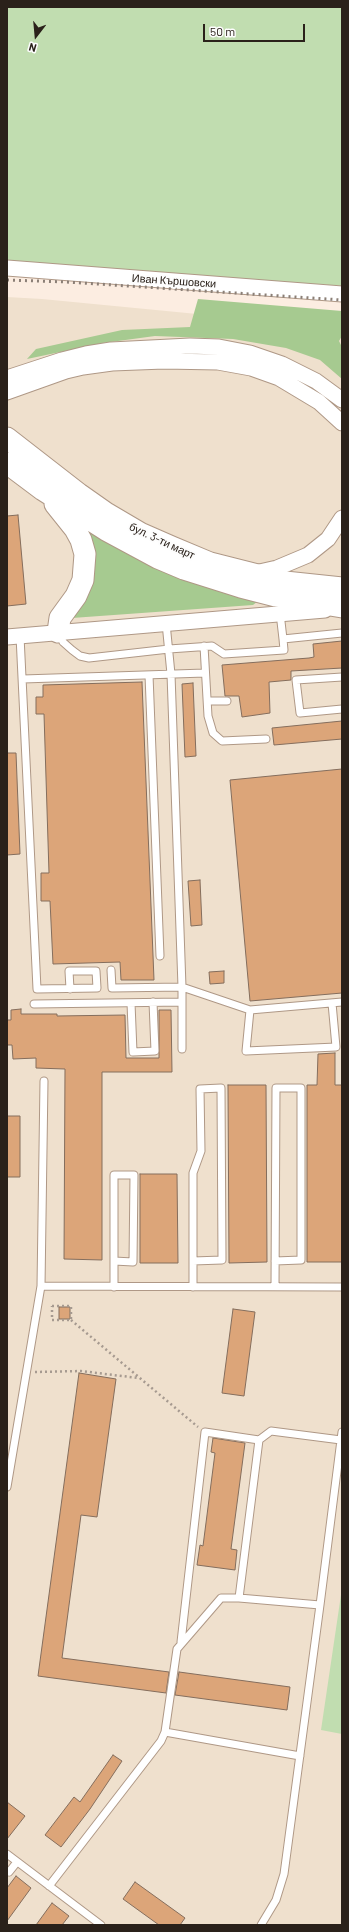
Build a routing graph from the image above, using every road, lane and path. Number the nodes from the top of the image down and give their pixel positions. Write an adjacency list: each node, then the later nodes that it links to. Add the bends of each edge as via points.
1 (7, 268): 2 (street, Иван Кършовски)
2 (342, 294)
3 (7, 378): 5 (street, via 74,357 111,350 190,346 250,353 282,364 316,381)
4 (7, 392): 6 (street, via 83,367 156,361 218,362 251,368 279,378 319,402)
5 (342, 400)
6 (342, 423)
7 (7, 438): 11 (main road, бул. 3-ти март, via 78,494 140,533 210,563)
8 (7, 463): 9 (main road, бул. 3-ти март)
9 (43, 490): 13 (main road, бул. 3-ти март, via 106,530 184,569 276,596); 16 (main road, via 75,529 85,554 83,580 60,618)
10 (342, 518): 11 (street, via 328,539 308,555 277,568)
11 (250, 574): 12 (main road, бул. 3-ти март, via 285,582)
12 (342, 588)
13 (342, 608): 14 (street)
14 (280, 613): 15 (street); 19 (lane)
15 (166, 623): 16 (street); 21 (lane)
16 (58, 632): 18 (street); 21 (lane, via 72,650 80,656 89,658)
17 (342, 633): 19 (lane)
18 (13, 636): 26 (lane)
19 (283, 639): 20 (lane, via 284,650 224,654 212,646)
20 (204, 646): 21 (lane); 22 (lane)
21 (169, 649): 23 (lane)
22 (205, 673): 23 (lane); 27 (lane)
23 (171, 674): 24 (lane); 33 (lane)
24 (150, 675): 26 (lane); 31 (lane)
25 (342, 677): 29 (lane, via 296,680 300,713)
26 (23, 679): 34 (lane, via 37,989)
27 (208, 701): 28 (lane); 30 (lane, via 209,723 217,738 222,741)
28 (227, 701)
29 (342, 709)
30 (266, 739)
31 (160, 956)
32 (111, 970): 33 (lane, via 112,988)
33 (182, 987): 36 (lane); 41 (lane)
34 (70, 989)
35 (153, 1002): 36 (lane); 39 (lane); 39 (lane, via 155,1051 133,1052)
36 (182, 1002): 42 (lane)
37 (332, 1002): 38 (lane); 41 (lane); 41 (lane, via 336,1047 246,1051)
38 (342, 1002)
39 (131, 1003): 40 (lane)
40 (34, 1004)
41 (250, 1010)
42 (182, 1049)
43 (44, 1081): 47 (lane)
44 (114, 1261): 44 (lane, via 134,1262 134,1174 114,1175); 48 (lane)
45 (192, 1261): 45 (lane, via 222,1260 221,1088 200,1089 201,1151 193,1173); 49 (lane)
46 (275, 1261): 46 (lane, via 301,1260 301,1088 276,1088); 50 (lane)
47 (41, 1286): 48 (lane); 53 (lane)
48 (114, 1287): 49 (lane)
49 (193, 1287): 50 (lane)
50 (275, 1287): 51 (lane)
51 (342, 1287)
52 (71, 1320): 52 (path, via 71,1306 52,1306 52,1320); 54 (path)
53 (27, 1372): 54 (path, via 81,1371); 59 (lane)
54 (138, 1378): 55 (path)
55 (205, 1432): 57 (lane); 62 (lane)
56 (342, 1432): 58 (lane)
57 (259, 1440): 58 (lane, via 270,1431); 60 (lane)
58 (341, 1440): 61 (lane)
59 (7, 1487)
60 (239, 1598): 61 (lane); 62 (lane, via 221,1598)
61 (320, 1605): 64 (lane)
62 (181, 1642): 63 (lane, via 177,1649)
63 (164, 1732): 64 (lane); 68 (lane, via 155,1750)
64 (300, 1756): 70 (lane, via 282,1885)
65 (7, 1854): 66 (lane)
66 (17, 1862): 67 (lane); 68 (lane)
67 (9, 1872)
68 (49, 1886): 69 (lane)
69 (101, 1925)
70 (261, 1925)

